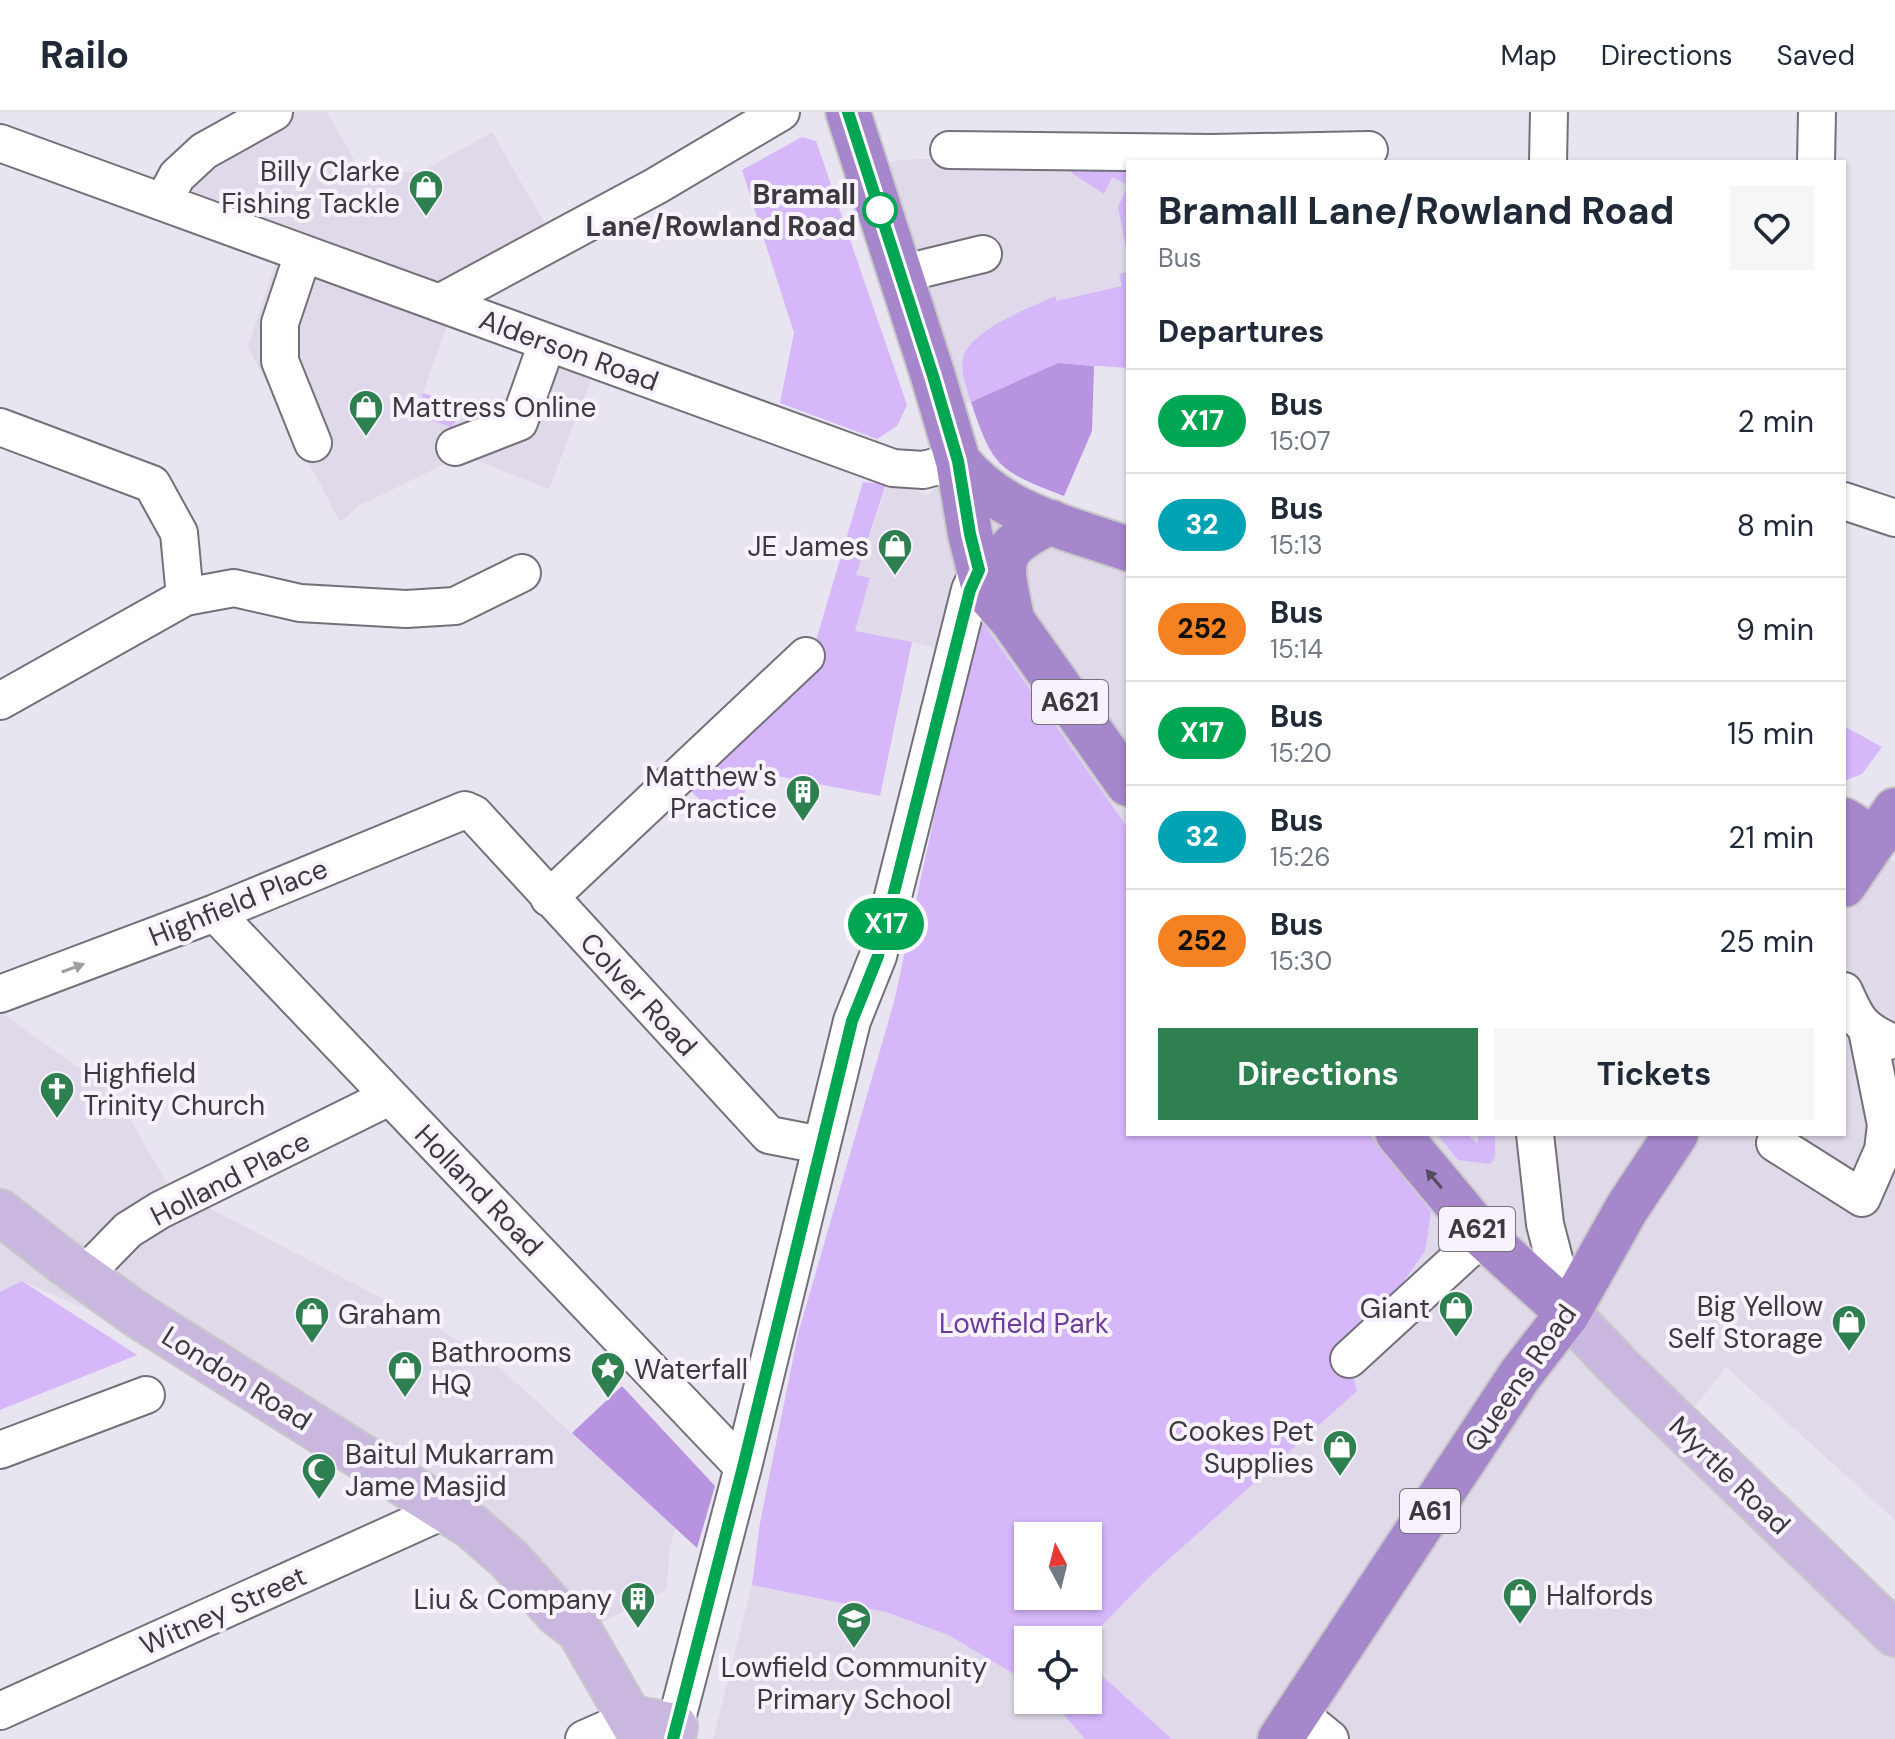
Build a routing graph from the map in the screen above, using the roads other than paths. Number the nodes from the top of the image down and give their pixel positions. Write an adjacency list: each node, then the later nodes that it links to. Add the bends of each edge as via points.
1 (274, 112): 12 (street, via 204,151 177,176)
2 (781, 112): 16 (street)
3 (848, 112): 15 (highway, A621)
4 (1549, 112): 10 (street)
5 (1817, 112): 11 (street)
6 (0, 143): 12 (street, Alderson Road)
7 (949, 150): 9 (street)
8 (1369, 150): 9 (street)
9 (1240, 157)
10 (1548, 160)
11 (1816, 160)
12 (163, 202): 13 (street, Alderson Road)
13 (303, 254): 16 (street, Alderson Road); 19 (street, via 280,323 280,361)
14 (983, 254): 15 (street)
15 (901, 274): 21 (highway, A621)
16 (439, 303): 17 (street, Alderson Road)
17 (547, 343): 20 (street, via 519,422); 21 (street, Alderson Road, via 893,468 923,470)
18 (0, 427): 28 (street, via 152,484 179,533)
19 (313, 443)
20 (455, 447)
21 (958, 461): 24 (highway, A621, via 1009,506); 26 (highway, A621, via 970,534)
22 (1846, 502): 23 (street)
23 (1895, 518)
24 (1051, 522): 25 (highway, A621); 26 (highway, via 1017,539)
25 (1126, 548)
26 (992, 565): 31 (highway, A621, via 1006,591 1012,620); 44 (street, via 970,590 878,956 852,1021)
27 (522, 573): 28 (street, via 455,606 300,603 234,588)
28 (185, 597): 30 (street)
29 (806, 656): 35 (street)
30 (0, 701)
31 (1122, 761)
32 (474, 814): 35 (street, Colver Road); 36 (street, Highfield Place, via 460,810)
33 (1871, 823): 34 (highway)
34 (1846, 880)
35 (549, 898): 44 (street, Colver Road, via 769,1135)
36 (215, 913): 37 (street, Highfield Place, one-way to 36); 39 (street, Holland Road)
37 (0, 994)
38 (1861, 1021): 43 (street, via 1886,1125 1883,1150 1862,1198)
39 (389, 1097): 47 (street, Holland Place, via 160,1210 128,1230); 52 (street, Holland Road)
40 (1400, 1136): 46 (highway, A621, one-way to 40)
41 (1535, 1136): 48 (street, via 1545,1224)
42 (1675, 1136): 48 (highway, Queens Road / A61)
43 (1775, 1143)
44 (821, 1145): 52 (street)
45 (0, 1212): 47 (main road, London Road)
46 (1483, 1236): 48 (highway, A621); 49 (street)
47 (83, 1276): 53 (main road, London Road)
48 (1568, 1313): 54 (main road, Myrtle Road); 56 (highway, Queens Road / A61, via 1520,1375)
49 (1349, 1359)
50 (146, 1395): 51 (street)
51 (0, 1450)
52 (743, 1467): 57 (street)
53 (445, 1510): 55 (street, Witney Street); 57 (main road, London Road, via 509,1559 579,1630)
54 (1895, 1634)
55 (0, 1711)
56 (1303, 1730)
57 (656, 1731): 58 (street)
58 (584, 1739)

